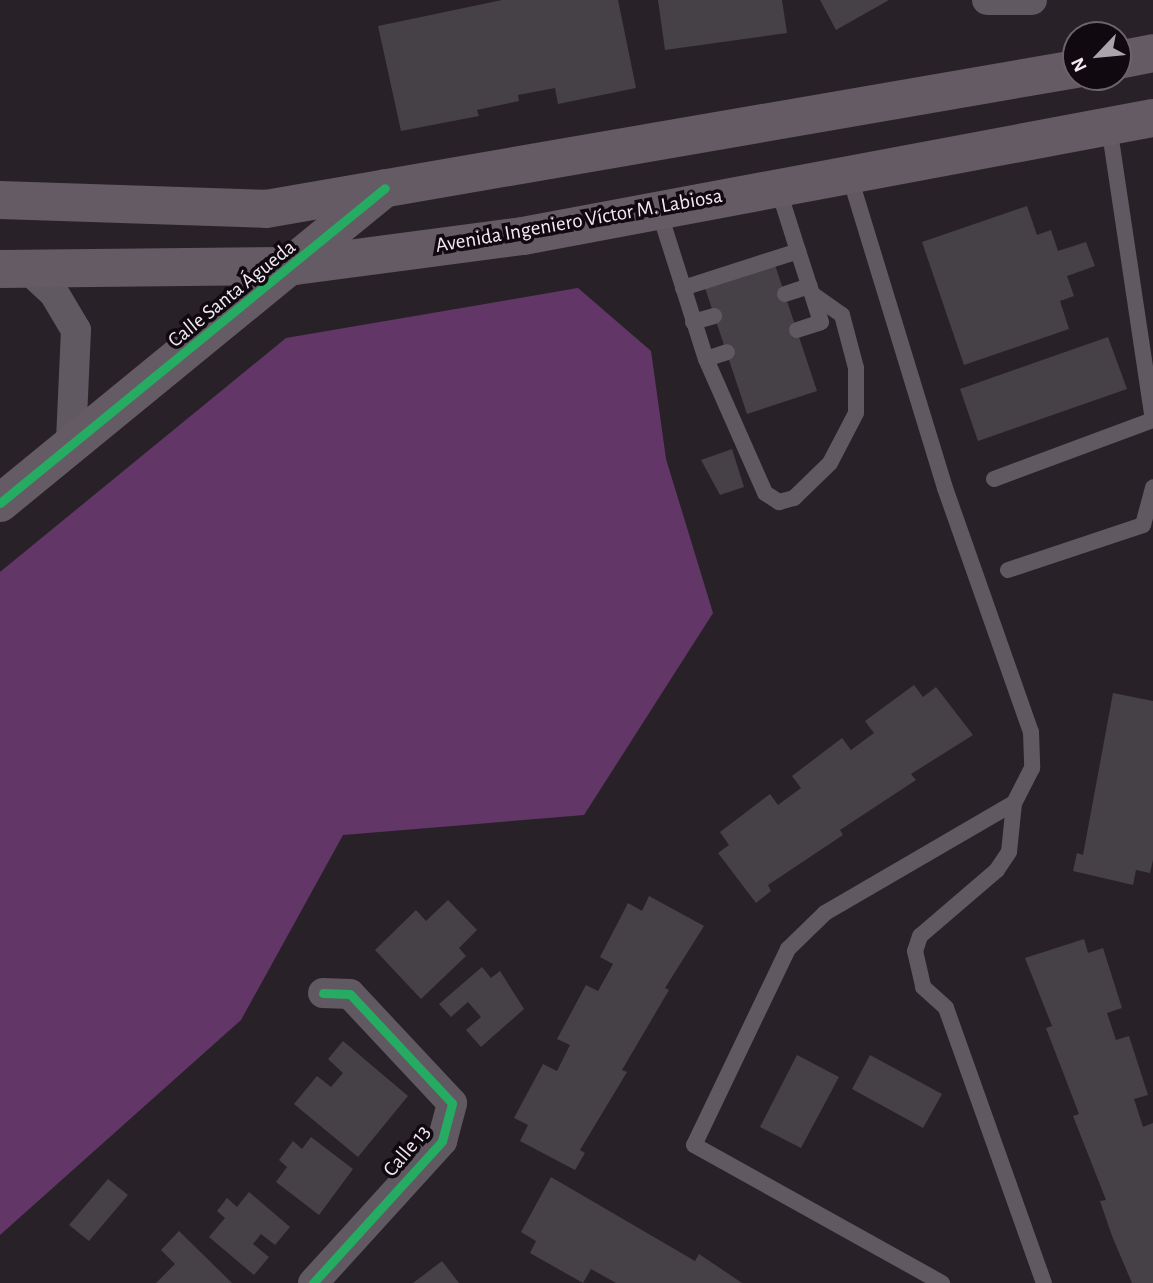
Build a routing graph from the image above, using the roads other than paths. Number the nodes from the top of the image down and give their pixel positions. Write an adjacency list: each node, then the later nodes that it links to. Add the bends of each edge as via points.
1 (987, 0): 2 (street)
2 (1032, 0)
3 (1153, 54): 4 (main road)
4 (1132, 58)
5 (1062, 71): 10 (main road)
6 (1153, 118): 7 (main road, Avenida Ingeniero Víctor M. Labiosa)
7 (1109, 126): 8 (main road, Avenida Ingeniero Víctor M. Labiosa); 24 (lane)
8 (849, 172): 9 (main road, Avenida Ingeniero Víctor M. Labiosa); 30 (lane, via 945,488 1031,732 1032,768)
9 (777, 186): 12 (main road, Avenida Ingeniero Víctor M. Labiosa); 13 (lane)
10 (385, 188): 11 (main road, via 266,209); 14 (main road, Calle Santa Águeda)
11 (0, 200)
12 (658, 209): 14 (main road, Avenida Ingeniero Víctor M. Labiosa, via 523,236); 16 (lane)
13 (798, 251): 16 (lane); 17 (lane)
14 (295, 266): 15 (main road, Avenida Ingeniero Víctor M. Labiosa); 25 (main road, Calle Santa Águeda)
15 (14, 269): 25 (street, via 54,293 76,330)
16 (683, 288): 20 (lane)
17 (811, 291): 18 (lane); 21 (lane, via 821,322); 23 (lane, via 842,315 856,368 856,413 830,463 794,498 779,502 765,493)
18 (785, 294)
19 (715, 316): 20 (lane)
20 (694, 322): 23 (lane)
21 (797, 330)
22 (727, 352): 23 (lane)
23 (706, 359)
24 (1153, 420): 26 (lane)
25 (71, 442): 28 (main road, Calle Santa Águeda)
26 (995, 479)
27 (1153, 487): 29 (lane, via 1143,525)
28 (0, 503)
29 (1009, 570)
30 (1014, 803): 33 (lane, via 825,913 788,949 694,1145); 34 (lane, via 1009,852 997,870 920,936 915,951 923,987 946,1008)
31 (323, 993): 32 (street, Calle 13, via 350,994 452,1103 442,1141)
32 (313, 1283)
33 (942, 1283)
34 (1044, 1283)

